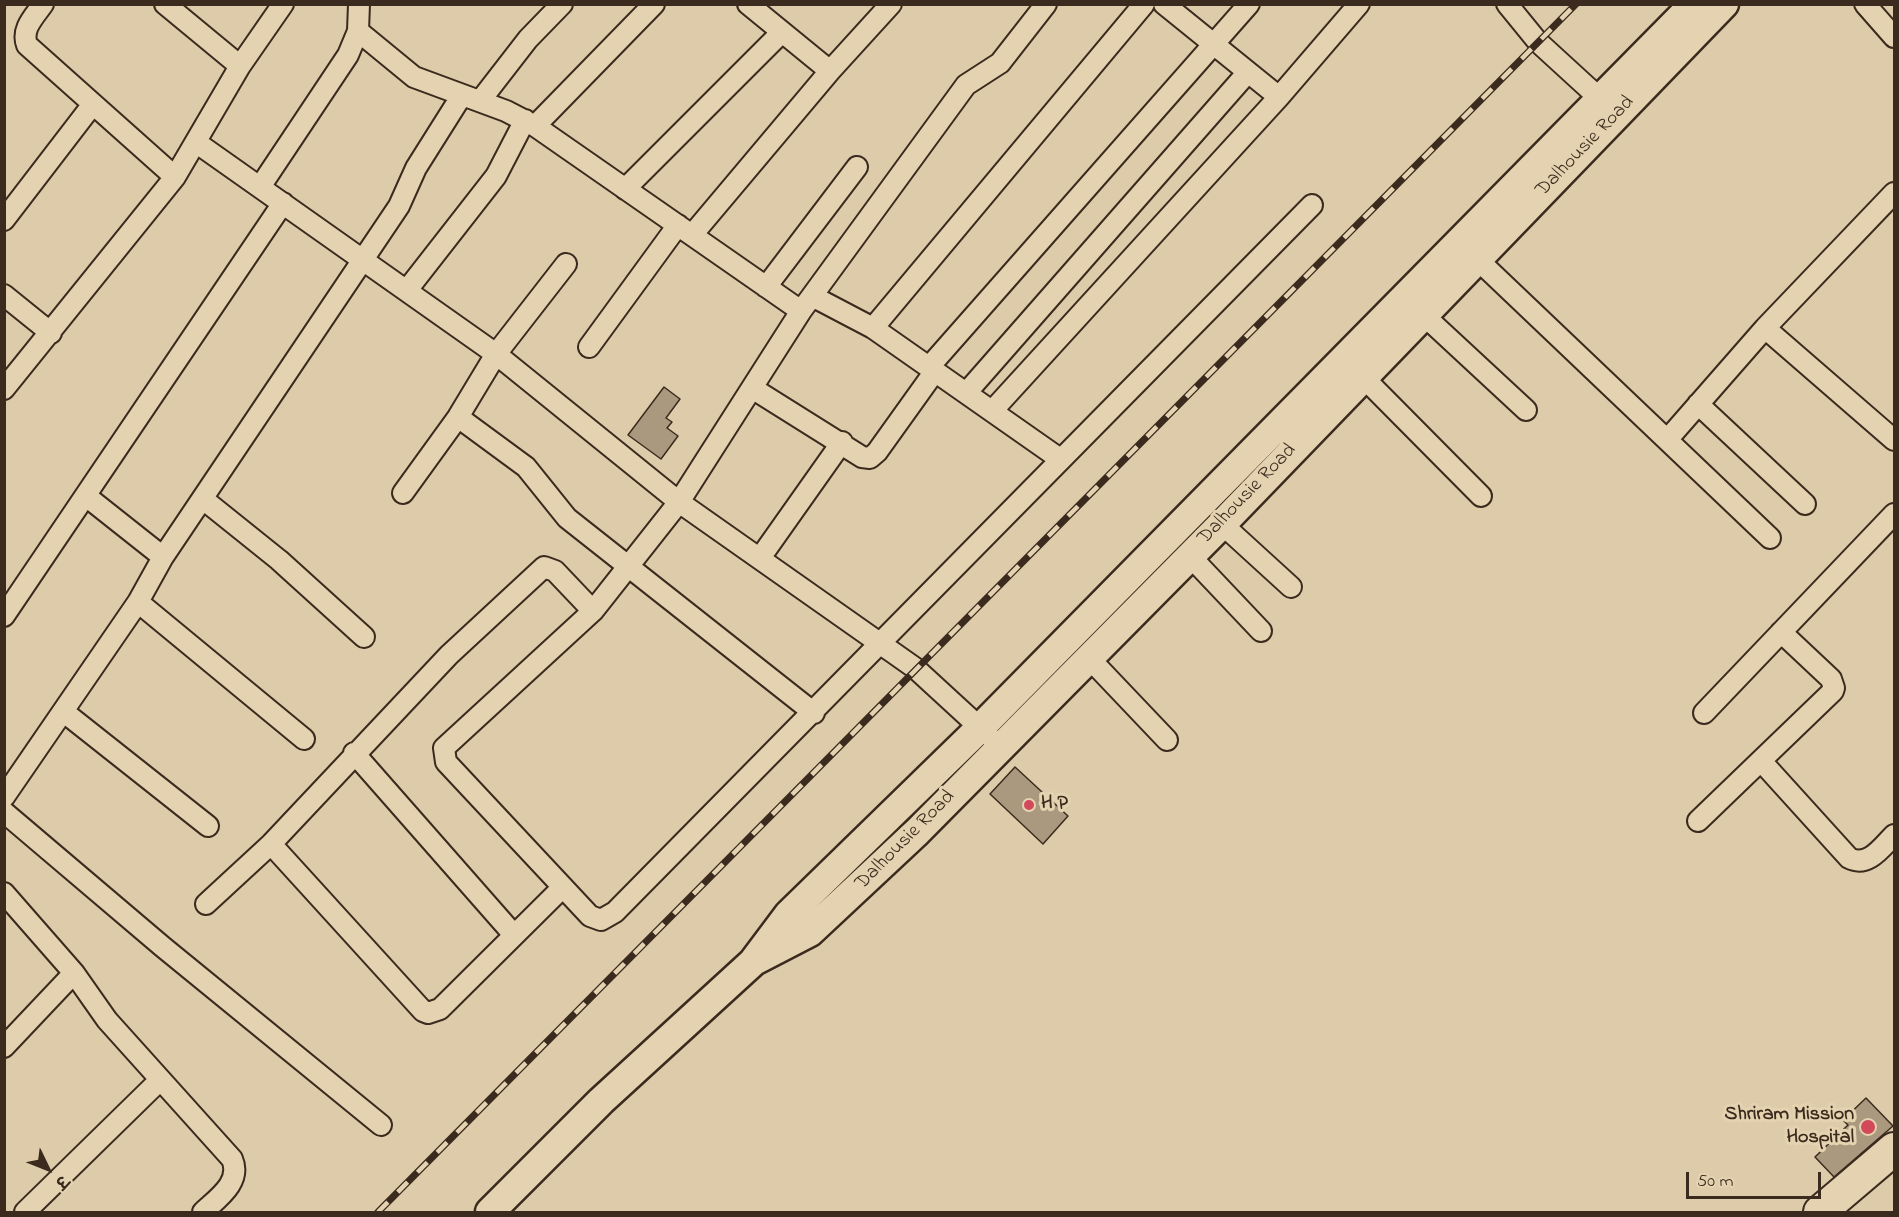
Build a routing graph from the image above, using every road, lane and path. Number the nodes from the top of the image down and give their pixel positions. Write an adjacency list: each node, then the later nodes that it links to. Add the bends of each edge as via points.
1 (43, 4): 27 (street, via 27,27 27,45)
2 (165, 4): 22 (street)
3 (283, 4): 22 (street)
4 (359, 4): 18 (street)
5 (562, 4): 26 (street)
6 (654, 4): 29 (street)
7 (748, 4): 19 (street)
8 (891, 4): 23 (street)
9 (1046, 4): 46 (street, via 1000,63 966,85)
10 (1144, 4): 48 (street)
11 (1164, 4): 21 (street)
12 (1248, 4): 21 (street)
13 (1359, 4): 25 (street)
14 (1507, 4): 28 (street, via 1538,42)
15 (1694, 4): 28 (street, Dalhousie Road)
16 (1724, 4): 28 (street, Dalhousie Road)
17 (1865, 4): 20 (street)
18 (358, 31): 26 (street, via 414,77); 33 (street, via 348,55)
19 (782, 32): 23 (street); 34 (street)
20 (1894, 37)
21 (1214, 45): 24 (street); 53 (street)
22 (240, 66): 30 (street)
23 (830, 71): 39 (street)
24 (1248, 72): 25 (street); 57 (street)
25 (1278, 97): 59 (street)
26 (471, 98): 29 (street); 40 (street, via 416,168 399,206)
27 (93, 104): 32 (street); 38 (street)
28 (1610, 108): 41 (street, Dalhousie Road); 47 (street, Dalhousie Road)
29 (530, 123): 34 (street); 44 (street, via 496,176)
30 (197, 143): 32 (street); 33 (street)
31 (857, 167): 43 (street)
32 (175, 177): 50 (street)
33 (260, 187): 36 (street)
34 (626, 189): 39 (street)
35 (1894, 193): 49 (street)
36 (283, 203): 40 (street); 67 (street)
37 (1312, 205): 65 (street)
38 (4, 220)
39 (685, 230): 43 (street); 51 (street)
40 (364, 259): 44 (street); 69 (street)
41 (1477, 259): 47 (street, Dalhousie Road); 63 (street)
42 (566, 264): 52 (street)
43 (766, 287): 46 (street)
44 (407, 290): 52 (street)
45 (4, 295): 50 (street)
46 (806, 303): 48 (street); 55 (street)
47 (1413, 306): 54 (street, Dalhousie Road); 60 (street); 91 (street, Dalhousie Road)
48 (873, 328): 53 (street)
49 (1766, 328): 58 (street); 62 (street)
50 (51, 333): 56 (street)
51 (589, 347)
52 (496, 354): 61 (street); 70 (street)
53 (932, 369): 57 (street); 64 (street, via 874,455 862,457)
54 (1363, 377): 68 (street); 73 (street, Dalhousie Road)
55 (752, 388): 64 (street); 70 (street)
56 (4, 389)
57 (966, 392): 59 (street)
58 (1698, 405): 63 (street); 71 (street)
59 (993, 410): 65 (street)
60 (1526, 410)
61 (458, 417): 66 (street); 78 (street, via 526,467 567,518)
62 (1893, 435)
63 (1667, 440): 74 (street)
64 (842, 442): 77 (street)
65 (1060, 459): 86 (street)
66 (403, 493)
67 (86, 496): 76 (street); 81 (street)
68 (1480, 496)
69 (203, 499): 76 (street); 85 (street, via 297,575)
70 (679, 502): 77 (street); 78 (street)
71 (1805, 504)
72 (1894, 514): 84 (street)
73 (1222, 524): 75 (street, Dalhousie Road); 79 (street)
74 (1770, 538)
75 (1189, 555): 83 (street); 87 (street, Dalhousie Road)
76 (163, 556): 80 (street)
77 (760, 558): 86 (street)
78 (626, 566): 82 (street); 89 (street)
79 (1291, 587)
80 (138, 602): 88 (street); 92 (street)
81 (6, 611)
82 (593, 612): 94 (street, via 555,571 544,567 449,655); 102 (street, via 446,743 443,752 446,762)
83 (1262, 631)
84 (1781, 632): 90 (street); 95 (street, via 1831,679 1834,688)
85 (364, 637)
86 (882, 644): 89 (street); 91 (street, via 915,668)
87 (1089, 658): 91 (street, Dalhousie Road); 93 (street)
88 (64, 712): 96 (street); 99 (street)
89 (814, 713): 102 (street, via 607,918 595,919)
90 (1704, 713)
91 (990, 737): 113 (street, Dalhousie Road, via 789,914 753,962 600,1101)
92 (304, 739)
93 (1167, 740)
94 (354, 753): 101 (street); 105 (street)
95 (1762, 762): 98 (street); 100 (street, via 1854,861 1867,859)
96 (4, 797)
97 (4, 812): 109 (street)
98 (1698, 821)
99 (208, 826)
100 (1894, 836)
101 (271, 843): 104 (street); 105 (street, via 428,1013 440,1009)
102 (563, 887): 105 (street)
103 (4, 893): 106 (street)
104 (206, 904)
105 (514, 935)
106 (74, 973): 107 (street); 108 (street, via 107,1020)
107 (4, 1047)
108 (160, 1080): 111 (street); 112 (street, via 235,1165 233,1180)
109 (381, 1125)
110 (1894, 1149): 114 (main road)
111 (25, 1212)
112 (203, 1212)
113 (490, 1212)
114 (1820, 1212)

